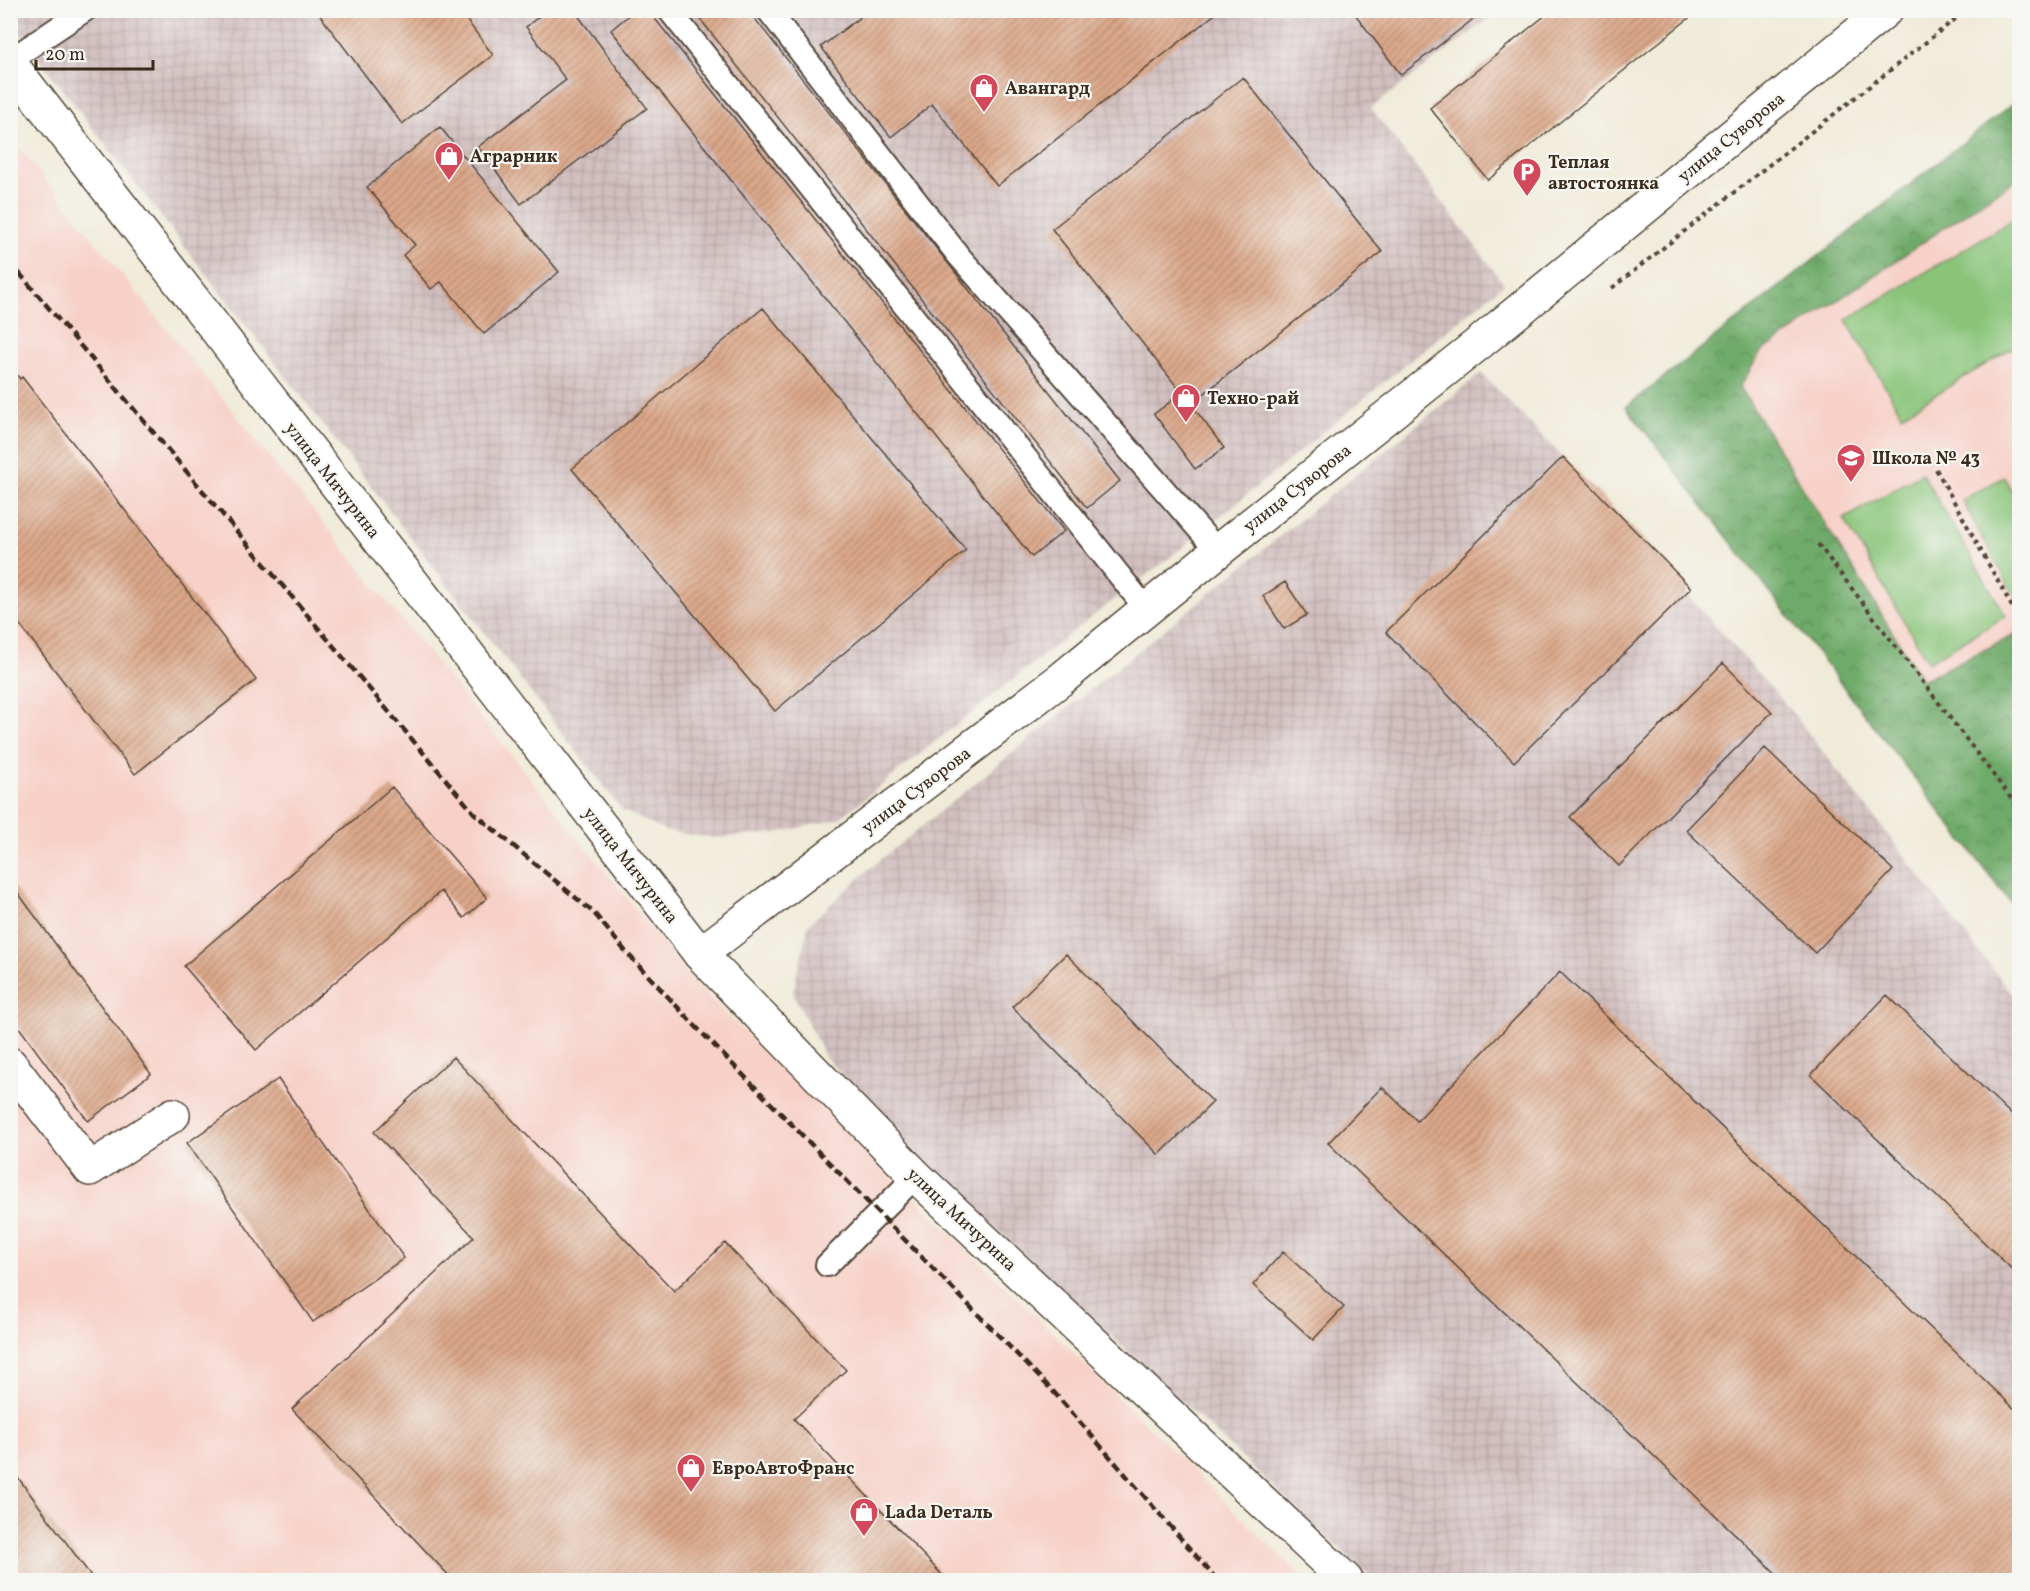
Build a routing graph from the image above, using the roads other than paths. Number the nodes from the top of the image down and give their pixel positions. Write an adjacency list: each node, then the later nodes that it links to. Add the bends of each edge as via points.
1 (85, 10): 5 (lane)
2 (669, 10): 7 (lane)
3 (768, 10): 6 (lane, via 958,255)
4 (1886, 10): 6 (main road, улица Суворова, via 1478,344)
5 (10, 62): 8 (main road, улица Мичурина)
6 (1218, 550): 7 (main road, улица Суворова)
7 (1147, 610): 8 (main road, улица Суворова)
8 (700, 954): 11 (main road, улица Мичурина)
9 (10, 1064): 10 (main road, via 90,1169)
10 (173, 1115)
11 (916, 1176): 12 (lane); 13 (main road, улица Мичурина)
12 (827, 1265)
13 (1346, 1581)

